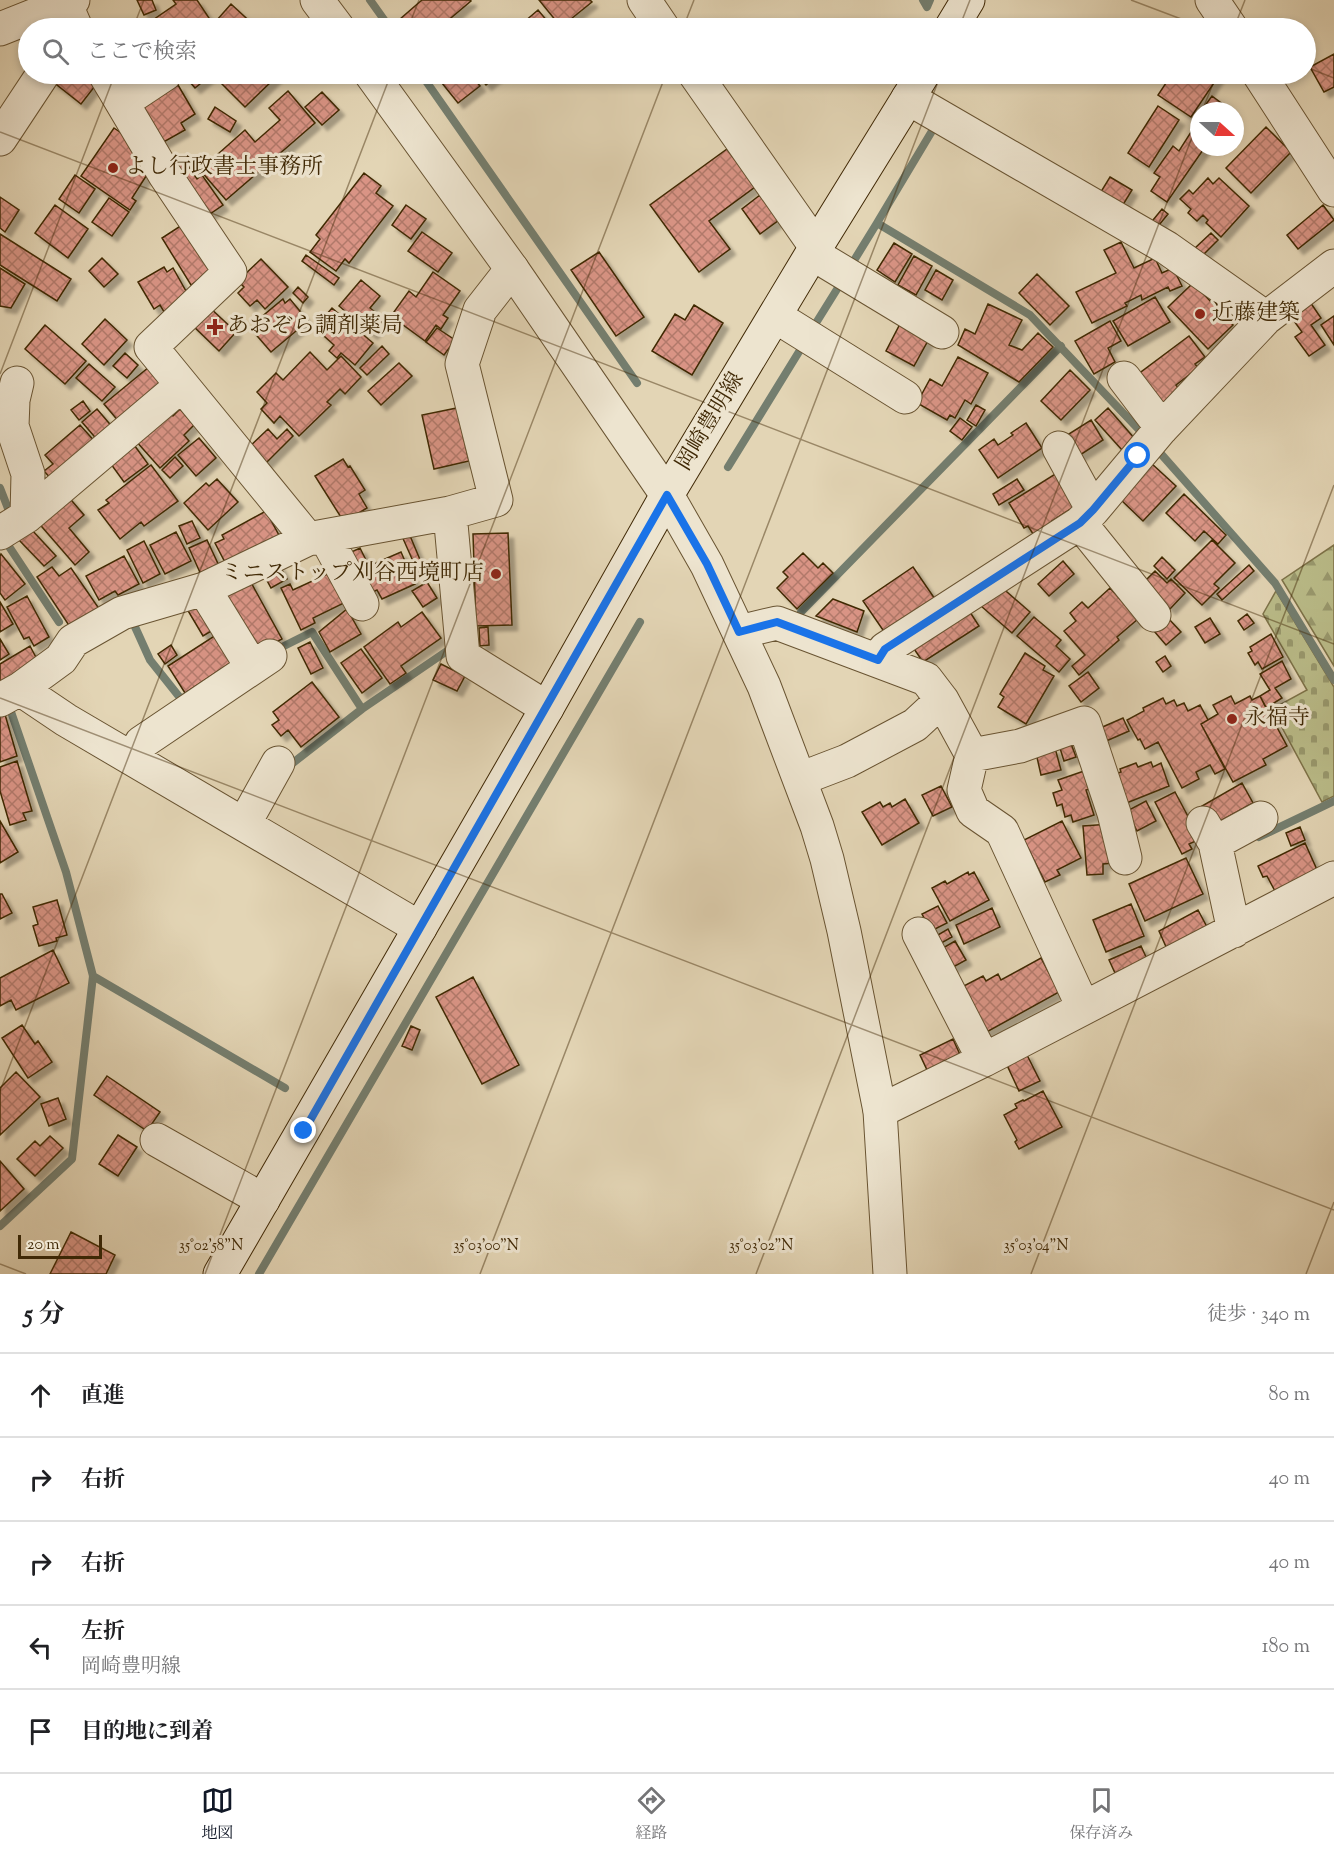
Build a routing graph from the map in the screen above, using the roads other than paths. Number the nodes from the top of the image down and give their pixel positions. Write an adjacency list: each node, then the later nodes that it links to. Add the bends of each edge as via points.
1 (317, 0): 5 (street)
2 (644, 0): 6 (street)
3 (968, 0): 7 (street)
4 (1212, 0): 8 (street)
5 (330, 18)
6 (656, 18)
7 (957, 18)
8 (1224, 18)
9 (18, 26): 10 (street)
10 (0, 29)
11 (36, 84): 19 (street)
12 (111, 84): 18 (street)
13 (150, 84): 18 (street)
14 (378, 84): 23 (street)
15 (702, 84): 21 (street)
16 (1265, 84): 20 (street)
17 (916, 86): 21 (street, 岡崎豊明線); 25 (street, via 1167,248)
18 (123, 102): 29 (street, via 165,175 230,272 151,347)
19 (0, 139)
20 (1334, 190)
21 (814, 251): 24 (street, 岡崎豊明線); 26 (street)
22 (1334, 266): 25 (street)
23 (512, 269): 33 (street); 34 (street, via 480,310 462,364 496,500)
24 (775, 316): 30 (street); 33 (street, 岡崎豊明線)
25 (1266, 318): 31 (street)
26 (942, 332)
27 (1124, 378): 31 (street)
28 (17, 383): 36 (street, via 12,426 28,474)
29 (182, 385): 36 (street); 37 (street)
30 (904, 397)
31 (1161, 429): 35 (street)
32 (1059, 448): 35 (street)
33 (667, 495): 41 (street, via 707,564); 45 (street, 岡崎豊明線)
34 (450, 513): 37 (street); 45 (street, via 463,656)
35 (1086, 516): 40 (street); 42 (street, via 885,649)
36 (17, 522)
37 (316, 537): 38 (street); 39 (street)
38 (204, 589): 43 (street, via 122,613 73,641 61,659); 47 (street, via 261,662 141,743)
39 (362, 604)
40 (1154, 615)
41 (739, 632): 42 (street, via 777,622); 49 (street)
42 (878, 660): 44 (street, via 926,679)
43 (10, 694): 47 (street)
44 (942, 700): 46 (street); 49 (street, via 915,725 847,761)
45 (546, 708): 54 (street, 岡崎豊明線)
46 (972, 755): 52 (street, via 1020,746 1084,723); 57 (street, via 964,790 973,811 1002,831)
47 (134, 759): 51 (street)
48 (278, 763): 51 (street)
49 (800, 779): 59 (street, via 827,859)
50 (1262, 818): 55 (street, via 1209,833)
51 (244, 824): 54 (street)
52 (1125, 858)
53 (1334, 878): 55 (street)
54 (420, 928): 61 (street, 岡崎豊明線)
55 (1234, 931): 57 (street)
56 (919, 934): 58 (street)
57 (1083, 1007): 58 (street)
58 (984, 1060): 59 (street)
59 (880, 1111): 63 (street)
60 (157, 1140): 61 (street)
61 (263, 1200): 62 (street, 岡崎豊明線)
62 (220, 1274)
63 (890, 1274)

